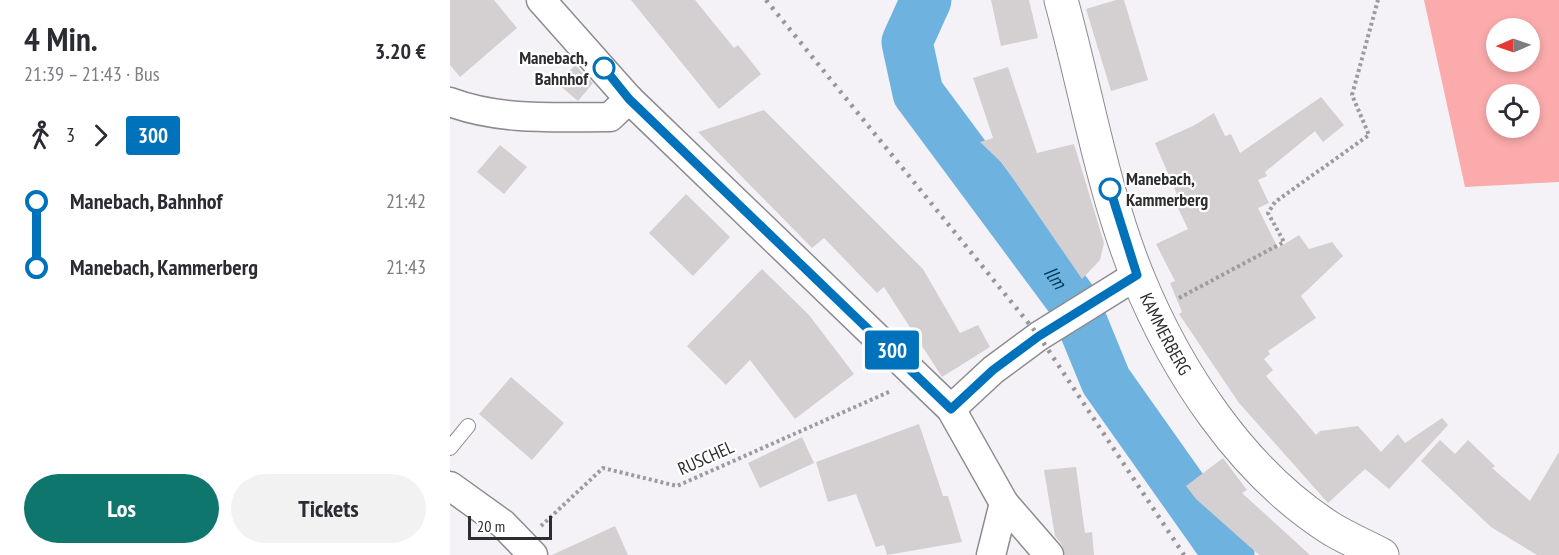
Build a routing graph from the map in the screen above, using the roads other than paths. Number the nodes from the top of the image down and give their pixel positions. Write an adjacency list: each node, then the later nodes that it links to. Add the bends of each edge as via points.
1 (541, 0): 3 (street)
2 (1061, 0): 5 (main road, KAMMERBERG, via 1110,189)
3 (629, 99): 4 (street, via 610,117 512,117); 6 (street)
4 (450, 102)
5 (1137, 275): 6 (street, via 993,370); 14 (main road, KAMMERBERG, via 1187,374 1259,468 1330,528)
6 (951, 409): 10 (street)
7 (468, 426): 8 (lane)
8 (450, 448)
9 (450, 486): 11 (street)
10 (1004, 503): 12 (street); 13 (street)
11 (536, 546)
12 (991, 555)
13 (1049, 555)
14 (1382, 555)

